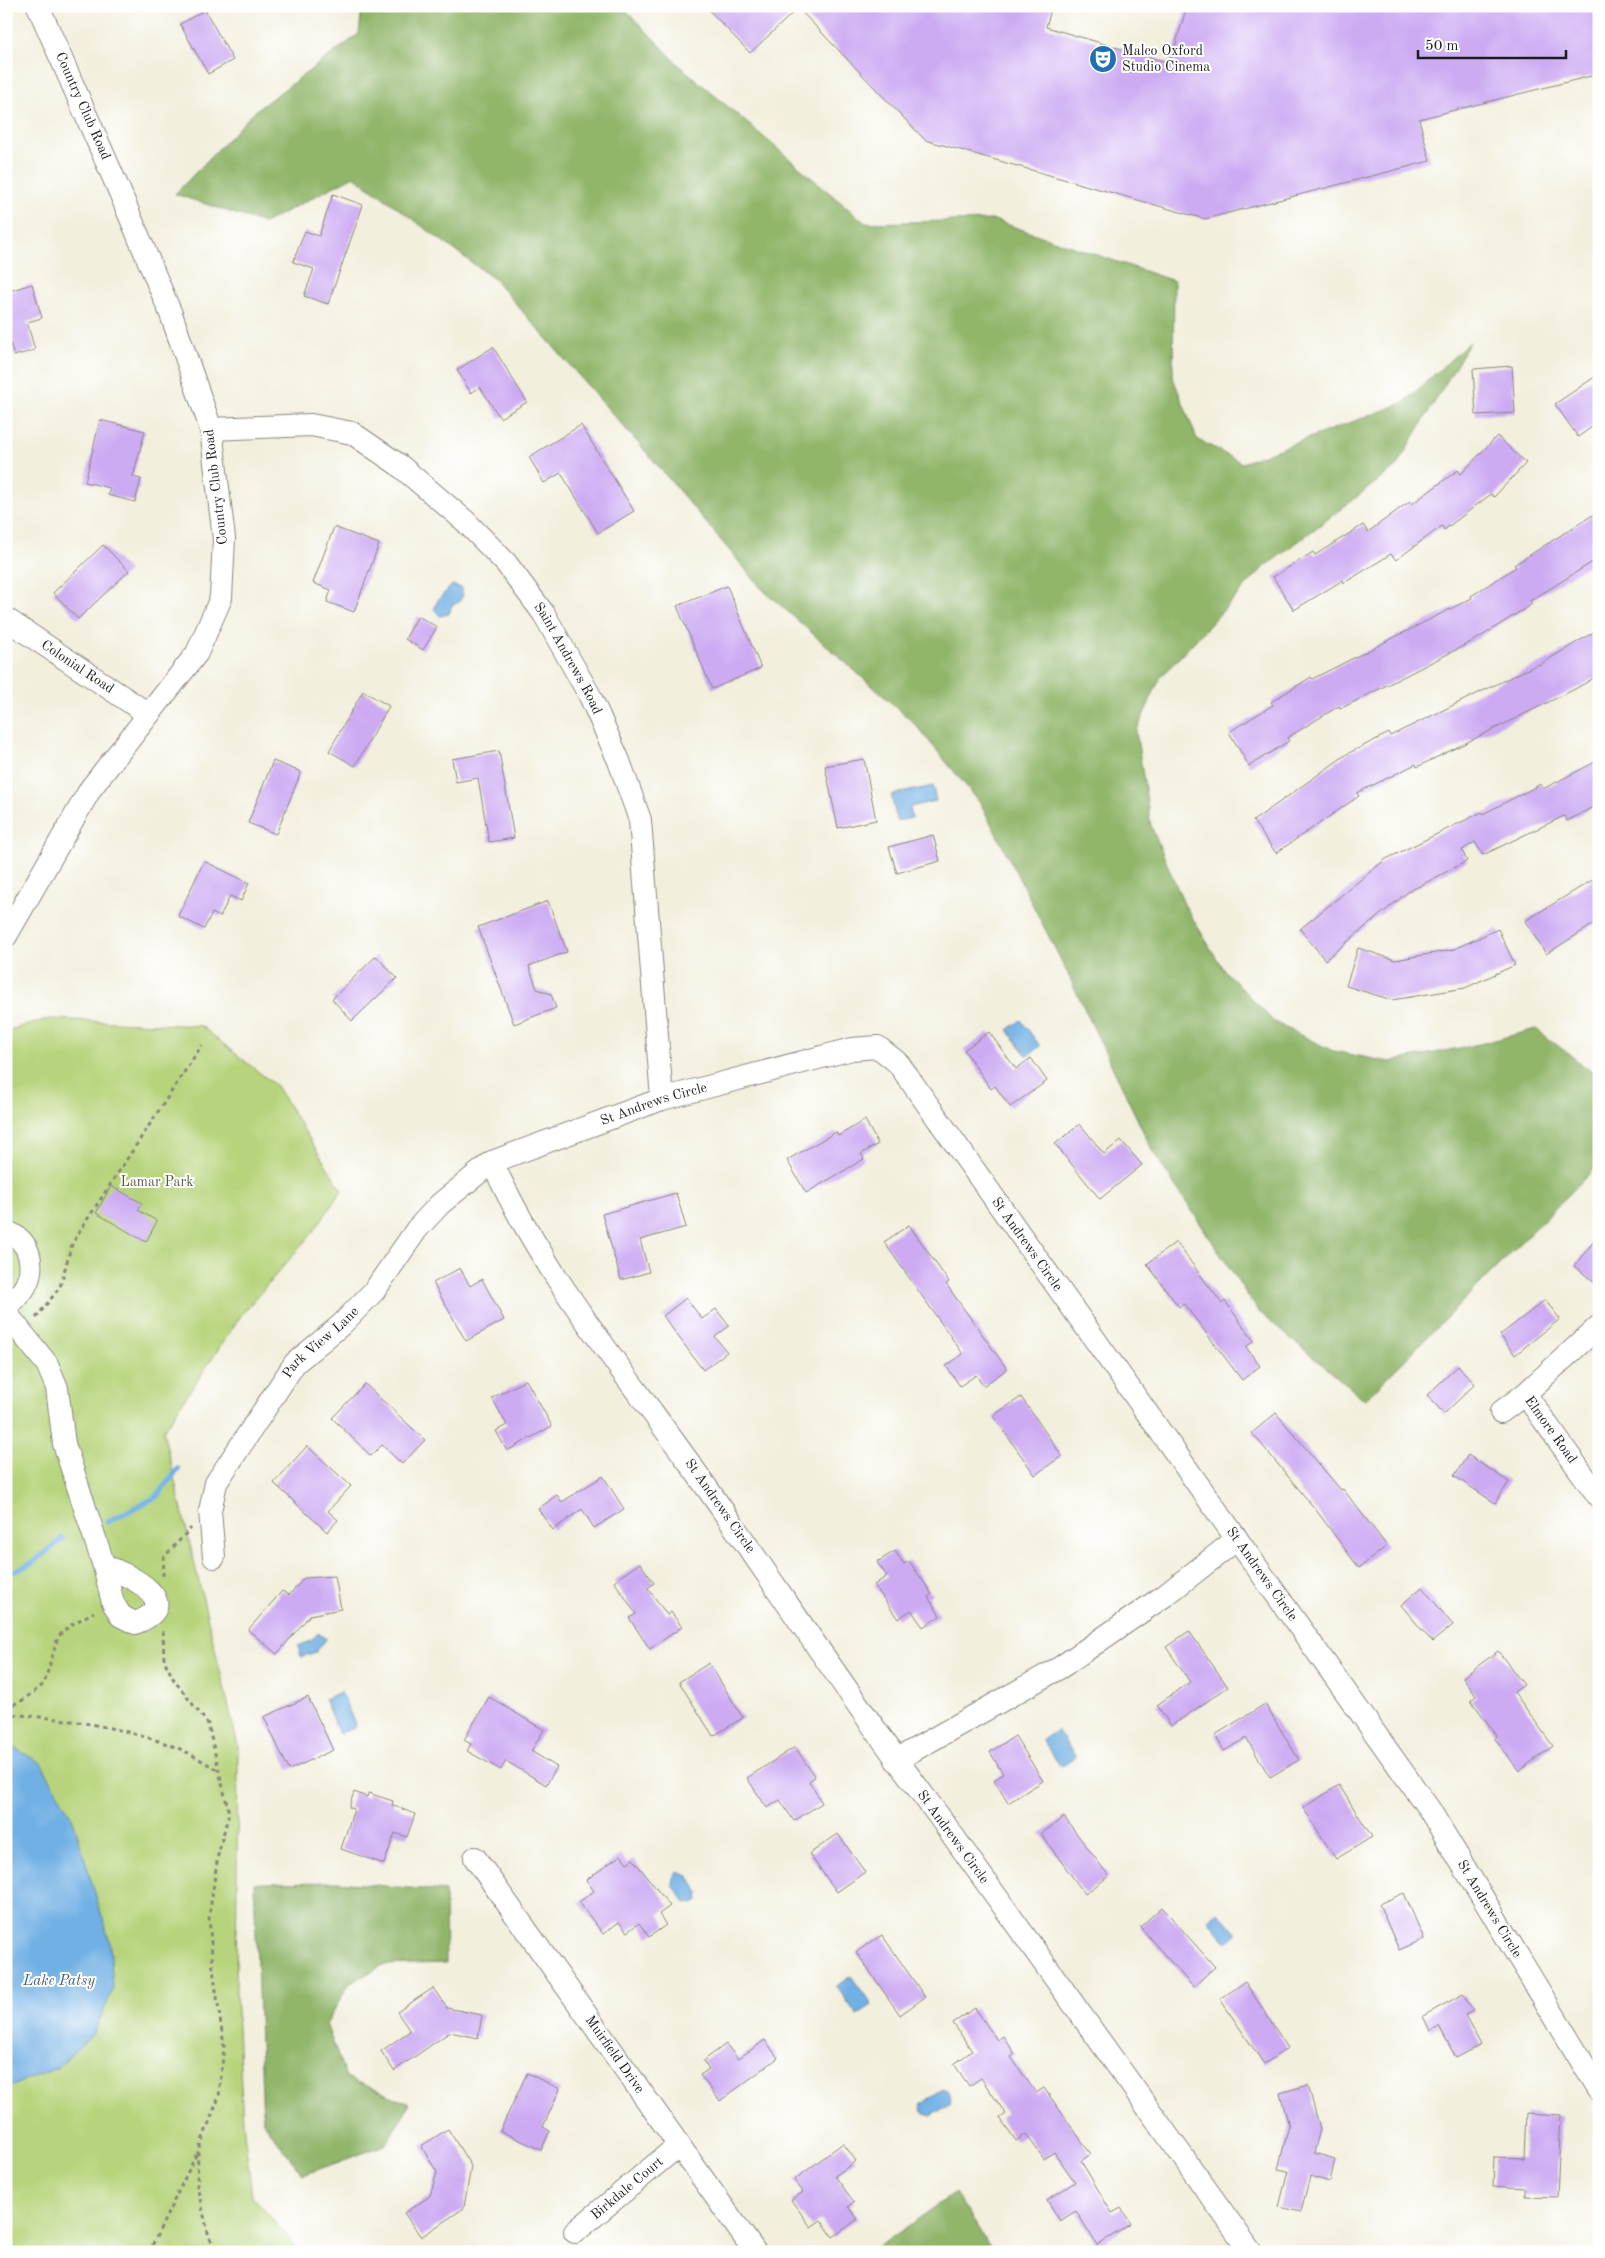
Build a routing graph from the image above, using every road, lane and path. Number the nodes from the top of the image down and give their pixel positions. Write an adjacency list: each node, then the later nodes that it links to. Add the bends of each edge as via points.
1 (38, 6): 2 (street, Country Club Road, via 171,314)
2 (211, 429): 4 (street, Country Club Road, via 224,539 221,598 197,653); 7 (street, Saint Andrews Road, via 311,425 352,433 399,466 465,521 506,563 544,614 590,696 619,760 640,820)
3 (6, 619): 4 (street, Colonial Road)
4 (148, 714): 5 (street, Country Club Road, via 91,788)
5 (6, 936)
6 (202, 1045): 11 (path, via 79,1232 71,1247 60,1286 34,1320)
7 (662, 1099): 8 (street, St Andrews Circle); 17 (street, St Andrews Circle, via 852,1049 878,1047 898,1063)
8 (492, 1162): 16 (street, Park View Lane, via 440,1204 417,1228 374,1291 341,1325 296,1363 216,1483); 25 (street, St Andrews Circle, via 510,1202 566,1290)
9 (6, 1232): 10 (street, via 26,1245 30,1272 24,1289)
10 (6, 1307)
11 (12, 1321): 19 (street, via 47,1364 57,1388 64,1444)
12 (1599, 1326): 13 (street, Elmore Road)
13 (1525, 1394): 14 (street); 15 (street, Elmore Road)
14 (1501, 1412)
15 (1599, 1497)
16 (210, 1511): 18 (street, Park View Lane); 20 (path, via 164,1557)
17 (1237, 1539): 25 (street, via 1167,1594 1061,1667); 28 (street, St Andrews Circle, via 1429,1809)
18 (214, 1557)
19 (104, 1566): 21 (street); 21 (street, via 123,1572 150,1590 156,1598 156,1608 152,1615 135,1623 121,1616)
20 (166, 1584)
21 (113, 1603): 23 (path, via 69,1626 58,1638 44,1684)
22 (165, 1623): 26 (path, via 164,1660 174,1680 208,1724)
23 (6, 1708)
24 (6, 1714): 26 (path, via 58,1718 131,1734 178,1749)
25 (896, 1760): 35 (street, St Andrews Circle, via 986,1880)
26 (218, 1770): 30 (path, via 229,1813 218,1855 209,1917 224,2046 219,2097)
27 (475, 1858): 29 (street, Muirfield Drive)
28 (1599, 2090)
29 (679, 2145): 31 (street, Birkdale Court); 34 (street, Muirfield Drive)
30 (198, 2151): 32 (path); 33 (path, via 198,2186 209,2237)
31 (575, 2232)
32 (149, 2252)
33 (218, 2252)
34 (755, 2252)
35 (1251, 2252)

